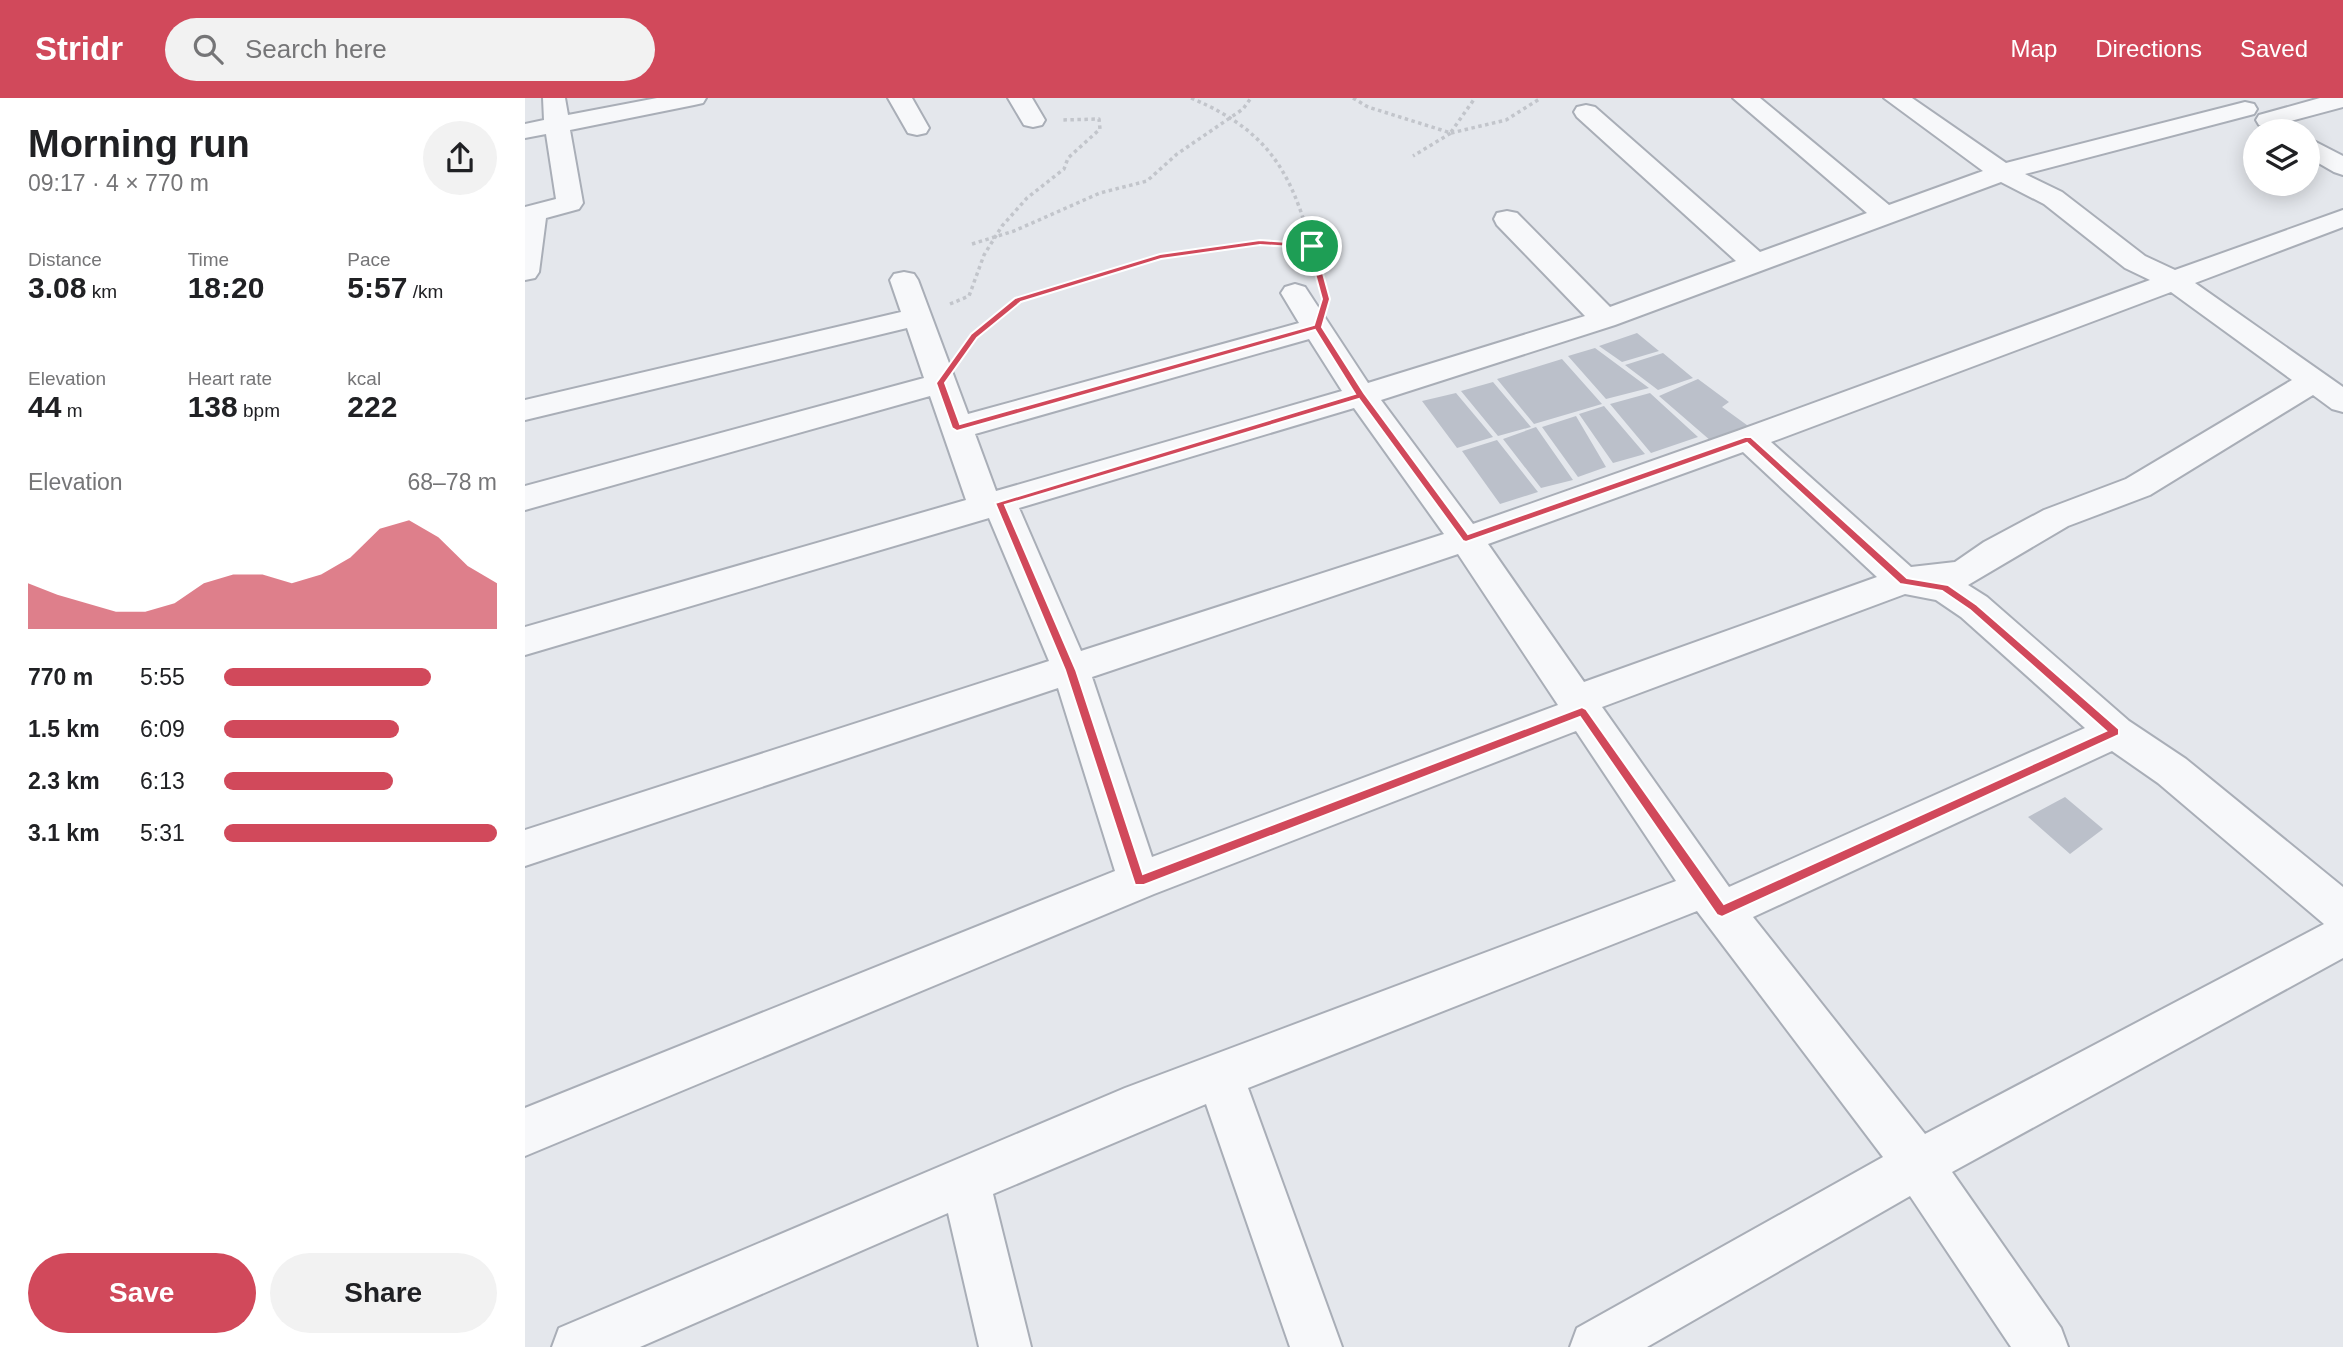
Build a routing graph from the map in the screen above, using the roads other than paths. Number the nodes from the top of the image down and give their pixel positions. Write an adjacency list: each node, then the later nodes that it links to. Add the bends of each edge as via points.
1 (554, 98): 11 (street)
2 (694, 98): 11 (street)
3 (900, 98): 12 (street)
4 (1020, 98): 10 (street)
5 (1745, 98): 18 (street)
6 (1896, 98): 16 (street)
7 (2343, 99): 9 (street)
8 (1586, 112): 21 (street)
9 (2257, 114): 16 (street)
10 (1033, 120)
11 (557, 124): 13 (street); 17 (street, via 570,203)
12 (917, 128)
13 (525, 131)
14 (2320, 153): 15 (street)
15 (2343, 167)
16 (2003, 173): 18 (street); 24 (street, via 2053,198 2135,262)
17 (529, 214): 22 (street)
18 (1885, 215): 21 (street)
19 (2343, 218): 24 (street)
20 (1507, 219): 27 (street)
21 (1755, 263): 27 (street)
22 (525, 272)
23 (904, 279): 26 (street)
24 (2173, 280): 30 (street); 34 (street)
25 (1295, 293): 28 (street)
26 (917, 317): 29 (street); 32 (street)
27 (1605, 319): 31 (street)
28 (1318, 327): 31 (street); 33 (street)
29 (941, 383): 33 (street); 35 (street)
30 (2334, 391): 38 (street, via 2138,487 2056,518 1963,575)
31 (1361, 396): 36 (street); 37 (street)
32 (525, 410)
33 (957, 428): 36 (street)
34 (1748, 439): 37 (street); 38 (street)
35 (525, 498)
36 (992, 505): 39 (street); 40 (street)
37 (1466, 539): 40 (street); 41 (street)
38 (1904, 581): 41 (street); 42 (street, via 1945,588 1974,607)
39 (525, 641)
40 (1071, 670): 43 (street); 44 (street)
41 (1579, 707): 44 (street); 45 (street)
42 (2115, 732): 45 (street); 46 (street, via 2172,771)
43 (525, 848)
44 (1139, 881): 49 (street)
45 (1714, 900): 48 (street); 50 (street)
46 (2343, 913)
47 (2343, 936): 50 (street)
48 (1221, 1078): 51 (street, via 1125,1112); 54 (street)
49 (525, 1132)
50 (1918, 1164): 55 (street); 56 (street)
51 (965, 1181): 52 (street); 53 (street)
52 (578, 1347)
53 (1005, 1347)
54 (1316, 1347)
55 (1596, 1347)
56 (2042, 1347)

